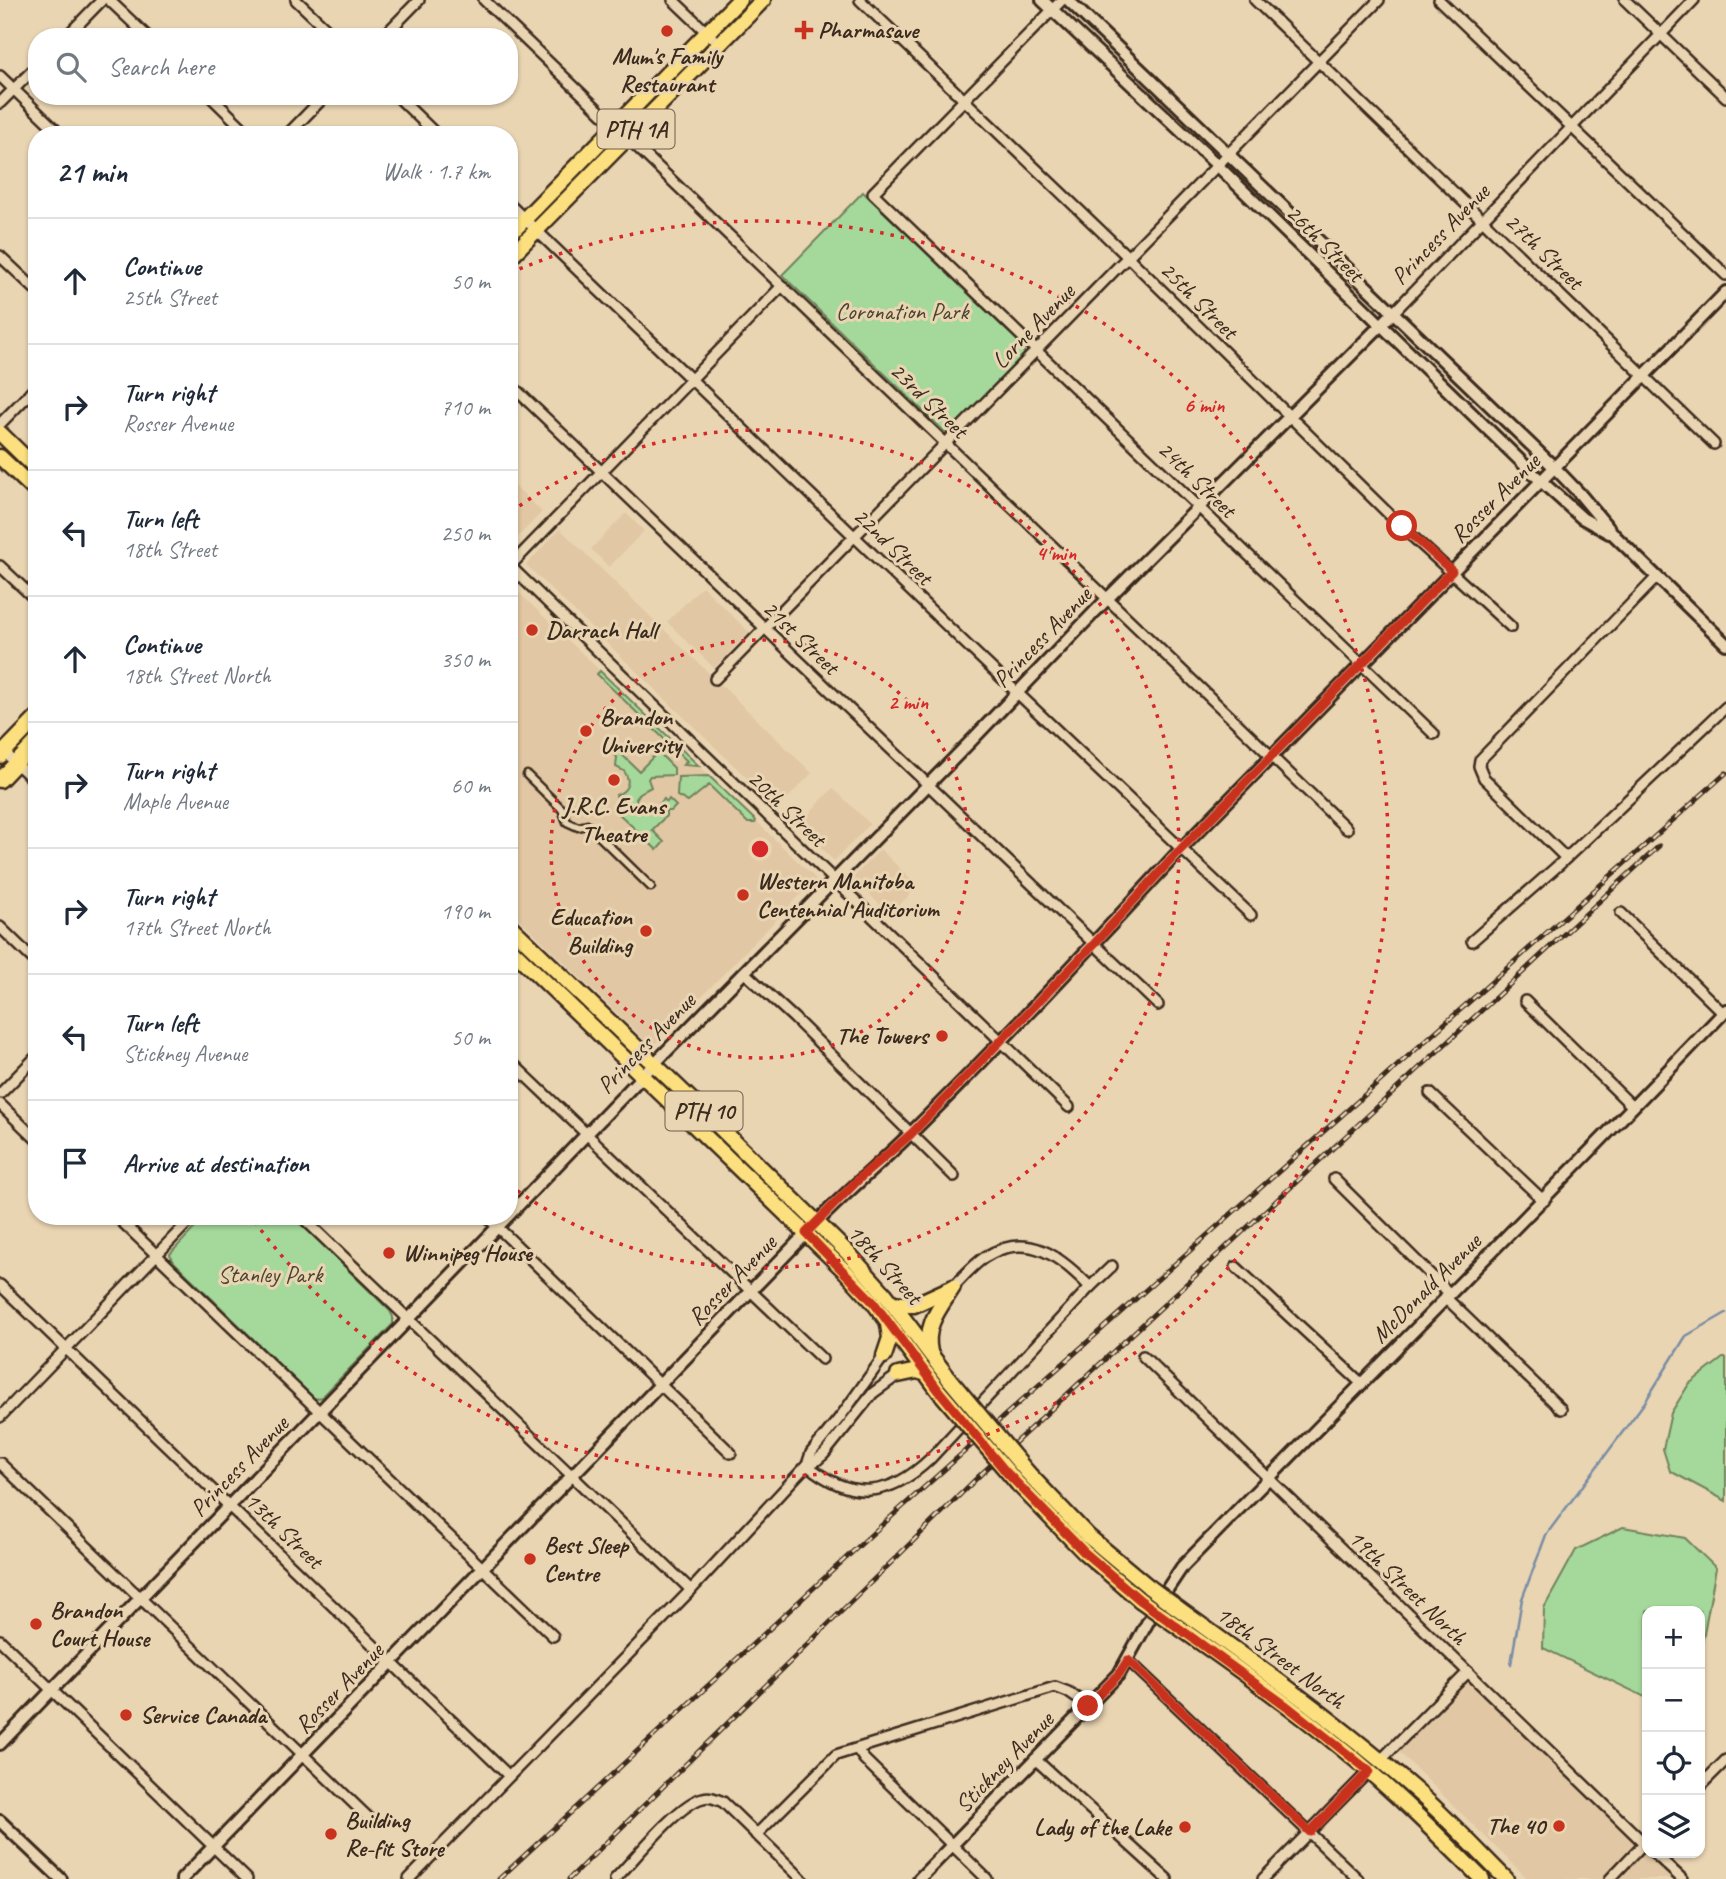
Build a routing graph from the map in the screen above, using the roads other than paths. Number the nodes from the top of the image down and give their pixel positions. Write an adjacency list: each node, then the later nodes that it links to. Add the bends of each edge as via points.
1 (102, 0): 19 (street)
2 (109, 0): 20 (street)
3 (296, 0): 21 (street)
4 (419, 0): 22 (street)
5 (484, 0): 23 (street, 23rd Street)
6 (673, 0): 25 (street)
7 (739, 0): 25 (main road, PTH 1A)
8 (763, 0): 27 (main road, PTH 1A)
9 (860, 0): 33 (street, 25th Street)
10 (1042, 0): 18 (street, 26th Street)
11 (1062, 0): 18 (street)
12 (1068, 0): 47 (street, 26th Street)
13 (1255, 0): 28 (street, 27th Street)
14 (1379, 0): 28 (street, Lorne Avenue)
15 (1439, 0): 45 (street)
16 (1625, 0): 26 (street)
17 (1694, 0): 26 (street, Princess Avenue)
18 (1052, 10): 33 (street); 48 (street, 26th Street)
19 (75, 28)
20 (139, 28)
21 (326, 28)
22 (392, 28)
23 (513, 28)
24 (518, 33): 44 (street, 23rd Street)
25 (707, 33): 27 (street); 44 (main road, PTH 1A)
26 (1661, 34): 32 (street); 45 (street, Princess Avenue)
27 (720, 45): 46 (main road, PTH 1A)
28 (1318, 62): 47 (street, Lorne Avenue); 51 (street, 27th Street)
29 (28, 75): 31 (street)
30 (0, 76): 31 (street)
31 (14, 89): 34 (street); 35 (street)
32 (1726, 97)
33 (964, 100): 56 (street, 25th Street); 63 (street, 24th Street, via 873,193)
34 (0, 103)
35 (28, 103)
36 (30, 105): 40 (street)
37 (219, 105): 41 (street)
38 (316, 105): 42 (street)
39 (406, 105): 43 (street)
40 (52, 126)
41 (241, 126)
42 (297, 126)
43 (428, 126)
44 (615, 127): 46 (street, 23rd Street); 50 (main road, PTH 1A)
45 (1572, 127): 51 (street, Princess Avenue); 57 (street)
46 (627, 138): 53 (main road, PTH 1A); 59 (street, 23rd Street)
47 (1228, 153): 48 (street, Lorne Avenue); 61 (street, 26th Street)
48 (1217, 165): 56 (street, Lorne Avenue); 62 (street, 26th Street)
49 (518, 212): 50 (street, 22nd Street)
50 (525, 219): 52 (main road, PTH 1A); 53 (street, 22nd Street)
51 (1483, 219): 61 (street, Princess Avenue); 64 (street, 27th Street)
52 (518, 226)
53 (537, 230): 54 (main road, PTH 1A); 65 (street, 22nd Street)
54 (518, 249)
55 (0, 256): 58 (street)
56 (1128, 257): 63 (street, Lorne Avenue); 68 (street, 25th Street)
57 (1726, 275)
58 (28, 282)
59 (782, 286): 65 (street); 71 (street, 23rd Street)
60 (1726, 292): 64 (street, Rosser Avenue)
61 (1393, 313): 62 (street, Princess Avenue); 75 (street, 26th Street)
62 (1380, 326): 68 (street, Princess Avenue); 77 (street, 26th Street)
63 (1036, 351): 71 (street, Lorne Avenue); 79 (street, 24th Street)
64 (1644, 377): 72 (street, 27th Street); 75 (street, Rosser Avenue)
65 (692, 378): 76 (street); 80 (street, 22nd Street)
66 (518, 392): 76 (street, 21st Street)
67 (28, 395): 69 (street)
68 (1290, 417): 79 (street, Princess Avenue); 84 (street, 25th Street)
69 (0, 424)
70 (0, 433): 74 (main road)
71 (946, 443): 80 (street, Lorne Avenue); 88 (street, 23rd Street)
72 (1714, 444)
73 (0, 457): 78 (main road)
74 (28, 460)
75 (1555, 468): 77 (street, Rosser Avenue); 81 (street, 26th Street)
76 (602, 471): 82 (street); 90 (street, 21st Street)
77 (1542, 482): 81 (street, 26th Street, via 1582,518); 84 (street, Rosser Avenue)
78 (28, 483)
79 (1198, 507): 88 (street, Princess Avenue); 92 (street, 24th Street)
80 (854, 535): 90 (street, Lorne Avenue); 94 (street, 22nd Street)
81 (1615, 537): 86 (street, 26th Street)
82 (518, 558)
83 (0, 566): 87 (street)
84 (1452, 571): 89 (street, 25th Street); 92 (street, Rosser Avenue)
85 (518, 574): 109 (street, 20th Street)
86 (1657, 577): 91 (street, 26th Street); 108 (street, via 1480,760 1484,778)
87 (28, 592)
88 (1107, 600): 94 (street, Princess Avenue); 100 (street, 23rd Street)
89 (1511, 627)
90 (764, 628): 93 (street, Lorne Avenue); 105 (street, 21st Street)
91 (1726, 644)
92 (1362, 664): 97 (street, 24th Street); 100 (street, Rosser Avenue)
93 (715, 679)
94 (1017, 692): 105 (street, Princess Avenue); 107 (street, 22nd Street)
95 (1726, 707): 108 (street)
96 (28, 726): 99 (main road)
97 (1434, 734)
98 (28, 750): 101 (main road)
99 (1, 752): 101 (street)
100 (1272, 756): 106 (street, 23rd Street); 107 (street, Rosser Avenue)
101 (16, 763): 102 (street); 104 (main road)
102 (28, 774)
103 (527, 775): 110 (street, via 562,810 567,822 587,825)
104 (0, 780)
105 (928, 785): 109 (street, Princess Avenue); 116 (street, 21st Street)
106 (1347, 829)
107 (1181, 849): 112 (street, 22nd Street); 116 (street, Rosser Avenue)
108 (1566, 858): 115 (street)
109 (834, 881): 119 (street, Princess Avenue); 123 (street, 20th Street)
110 (651, 887)
111 (1621, 913): 122 (street)
112 (1251, 915)
113 (0, 927): 117 (street)
114 (518, 934): 124 (main road, 18th Street / PTH 10)
115 (1472, 941)
116 (1094, 944): 121 (street, 21st Street); 123 (street, Rosser Avenue)
117 (28, 954)
118 (518, 956): 127 (main road, 18th Street / PTH 10)
119 (744, 972): 124 (street, Princess Avenue); 134 (street)
120 (1525, 1001): 132 (street)
121 (1158, 1005)
122 (1725, 1012): 132 (street, McDonald Avenue)
123 (1000, 1040): 131 (street, 20th Street); 134 (street, Rosser Avenue)
124 (654, 1064): 127 (street, Princess Avenue); 144 (main road, 18th Street / PTH 10)
125 (28, 1065): 129 (street)
126 (518, 1069): 135 (street)
127 (643, 1076): 135 (street, Princess Avenue); 144 (main road, 18th Street / PTH 10)
128 (1430, 1093): 138 (street)
129 (0, 1094)
130 (0, 1104): 133 (street)
131 (1069, 1107)
132 (1633, 1107): 138 (street, McDonald Avenue)
133 (28, 1131)
134 (911, 1134): 136 (street); 144 (street, Rosser Avenue)
135 (586, 1135): 139 (street, Princess Avenue); 151 (street)
136 (954, 1177)
137 (1334, 1179): 152 (street)
138 (1544, 1200): 152 (street, McDonald Avenue)
139 (518, 1207)
140 (125, 1225): 145 (street)
141 (185, 1225): 145 (street)
142 (310, 1225): 155 (street)
143 (498, 1227): 155 (street, Princess Avenue); 164 (street)
144 (812, 1228): 151 (street, Rosser Avenue); 153 (main road, 18th Street / PTH 10); 154 (main road, 18th Street / PTH 10)
145 (156, 1255): 156 (street); 167 (street)
146 (1112, 1266): 150 (street)
147 (1237, 1267): 163 (street)
148 (0, 1285): 156 (street, 13th Street)
149 (953, 1287): 150 (street, via 984,1258 1020,1246 1056,1255); 153 (main road, via 914,1306); 157 (main road, via 932,1322 928,1336)
150 (1090, 1287): 171 (street, via 930,1459 901,1482 875,1491 852,1489 828,1481)
151 (750, 1293): 160 (street); 164 (street, Rosser Avenue)
152 (1447, 1295): 163 (street, McDonald Avenue); 166 (street)
153 (892, 1303): 157 (main road, 18th Street / PTH 10)
154 (886, 1319): 158 (main road, via 890,1338); 161 (main road, 18th Street / PTH 10)
155 (408, 1320): 167 (street, Princess Avenue); 172 (street)
156 (66, 1349): 168 (street); 175 (street, 13th Street)
157 (931, 1354): 165 (main road, 18th Street / PTH 10)
158 (884, 1356): 171 (street, via 811,1453)
159 (1143, 1356): 174 (street, 19th Street North)
160 (822, 1360)
161 (927, 1374): 162 (main road); 165 (main road, 18th Street / PTH 10)
162 (898, 1375): 171 (street, via 873,1393 824,1454)
163 (1361, 1383): 174 (street, McDonald Avenue)
164 (660, 1384): 169 (street); 172 (street, Rosser Avenue)
165 (945, 1386): 173 (main road, 18th Street / PTH 10, bridge)
166 (1561, 1409)
167 (319, 1413): 175 (street, Princess Avenue); 176 (street)
168 (0, 1417)
169 (731, 1453)
170 (0, 1463): 178 (street)
171 (807, 1465): 177 (street)
172 (571, 1477): 176 (street, Rosser Avenue); 177 (street)
173 (1023, 1479): 179 (main road, 18th Street North / PTH 10, bridge, via 1144,1593)
174 (1268, 1479): 179 (street, McDonald Avenue, via 1182,1567); 184 (street, 19th Street North)
175 (230, 1505): 178 (street, Princess Avenue); 183 (street, 13th Street)
176 (481, 1570): 180 (street); 183 (street, Rosser Avenue)
177 (691, 1590): 193 (street)
178 (141, 1598): 185 (street, Princess Avenue); 189 (street)
179 (1165, 1607): 182 (street, Stickney Avenue); 192 (main road, 18th Street North / PTH 10, via 1282,1684)
180 (553, 1636)
181 (0, 1640): 185 (street)
182 (1128, 1660): 186 (street, Stickney Avenue); 197 (street)
183 (392, 1662): 189 (street, Rosser Avenue); 193 (street, 13th Street)
184 (1468, 1672): 192 (street); 199 (street, 19th Street North)
185 (51, 1691): 187 (street, Princess Avenue); 201 (street)
186 (1088, 1706): 188 (street, via 1055,1687); 190 (street, Stickney Avenue)
187 (0, 1744)
188 (857, 1749): 198 (street, via 836,1755); 200 (street)
189 (303, 1755): 196 (street); 201 (street, Rosser Avenue)
190 (1035, 1759): 200 (street, Stickney Avenue); 212 (street)
191 (1726, 1760): 194 (street)
192 (1375, 1766): 197 (street); 215 (main road, 18th Street North / PTH 10); 216 (main road, 18th Street North / PTH 10, via 1435,1808)
193 (509, 1776): 207 (street)
194 (1705, 1781)
195 (0, 1821): 204 (street)
196 (373, 1822)
197 (1310, 1832): 213 (street); 214 (street)
198 (756, 1835): 208 (street, via 723,1802 713,1797 693,1801); 209 (street)
199 (1642, 1839)
200 (952, 1845): 210 (street, Stickney Avenue); 211 (street)
201 (214, 1847): 205 (street, Rosser Avenue); 206 (street)
202 (1642, 1847): 217 (street)
203 (1659, 1858): 218 (street)
204 (61, 1879)
205 (182, 1879)
206 (247, 1879)
207 (409, 1879)
208 (616, 1879)
209 (802, 1879)
210 (919, 1879)
211 (987, 1879)
212 (1167, 1879)
213 (1263, 1879)
214 (1358, 1879)
215 (1482, 1879)
216 (1506, 1879)
217 (1610, 1879)
218 (1682, 1879)

